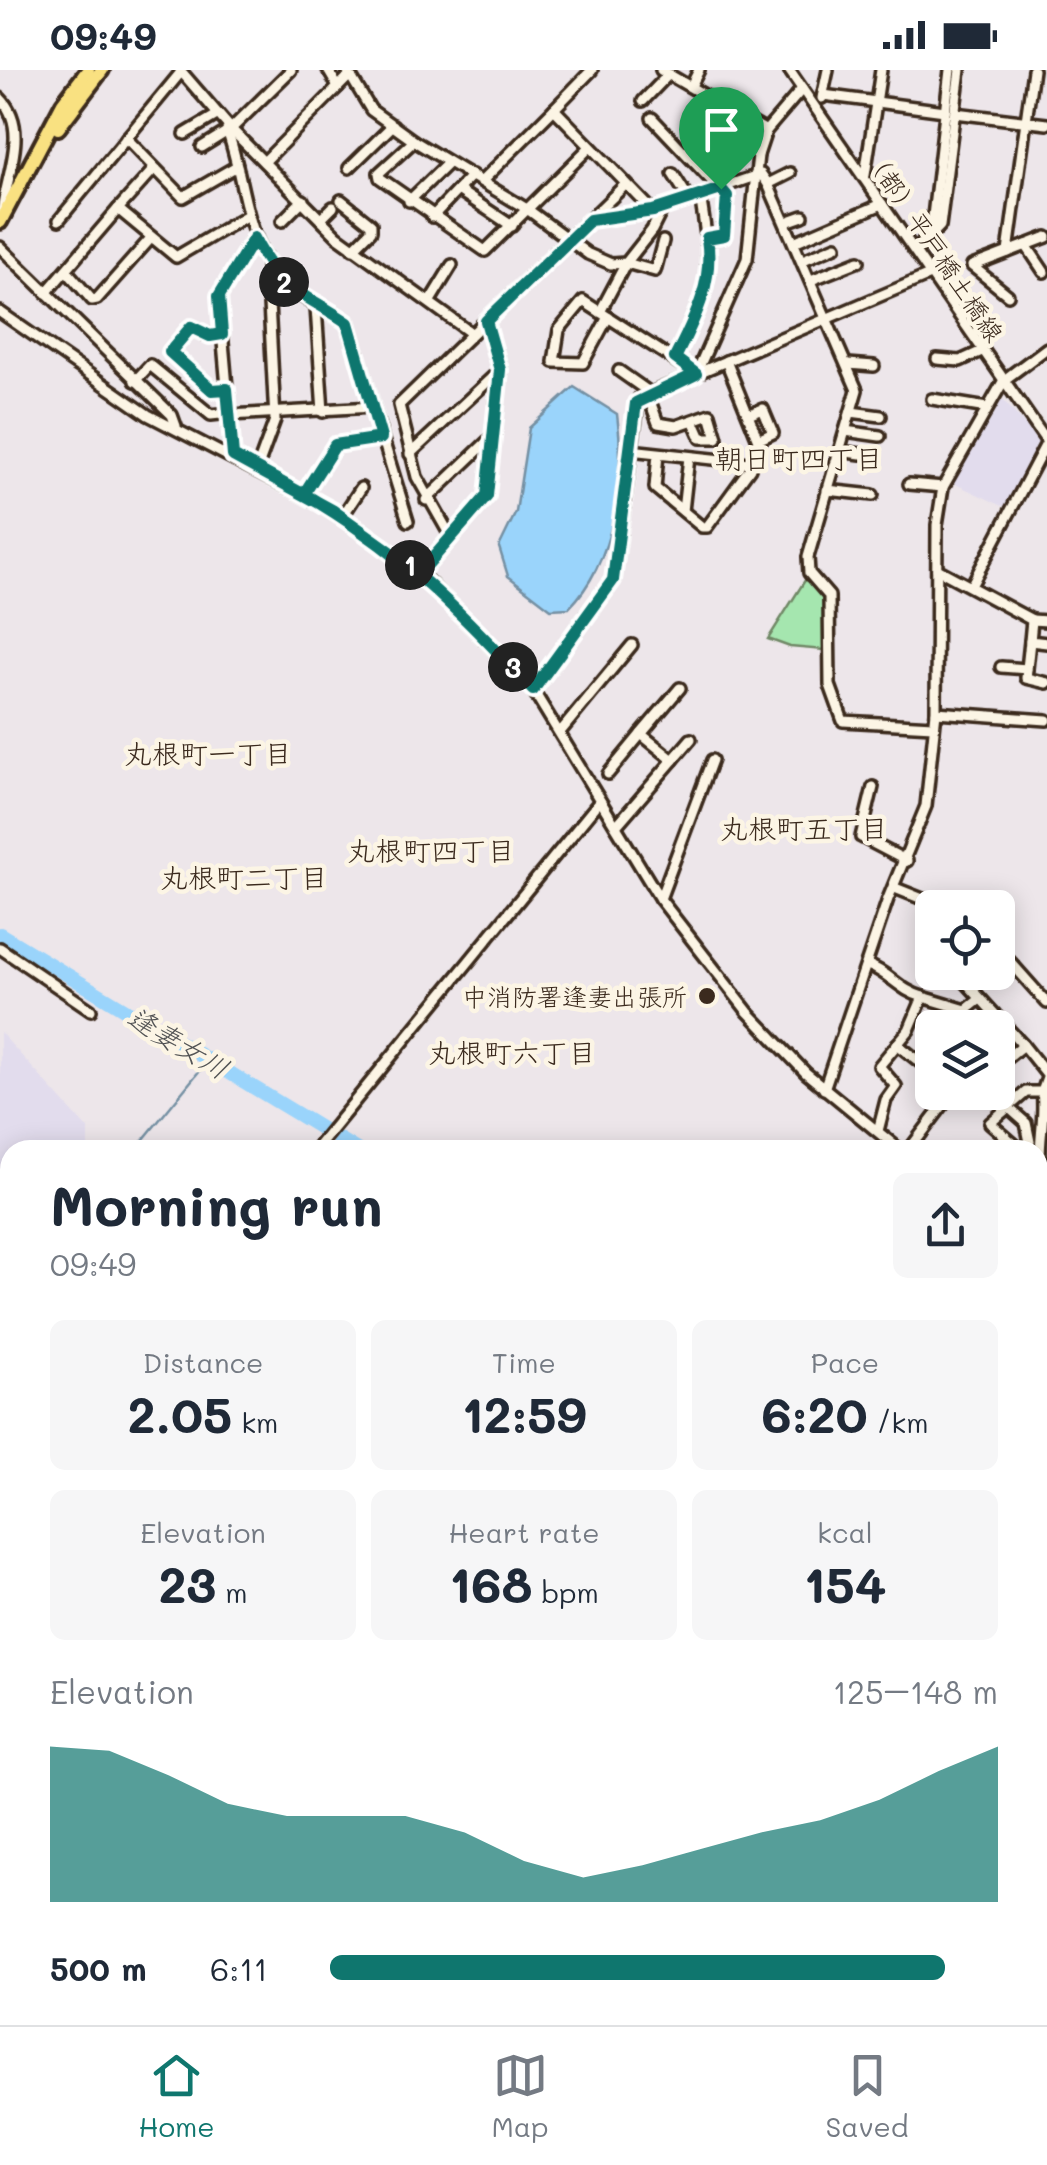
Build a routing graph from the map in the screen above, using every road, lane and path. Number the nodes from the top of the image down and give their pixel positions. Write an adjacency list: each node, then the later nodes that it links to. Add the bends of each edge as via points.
1 (88, 70): 39 (highway)
2 (102, 70): 39 (highway)
3 (291, 70): 32 (street)
4 (328, 70): 17 (street)
5 (592, 70): 23 (street)
6 (699, 70): 16 (street)
7 (789, 70): 18 (street, （都）平戸橋土橋線)
8 (828, 70): 19 (street)
9 (881, 70): 22 (street)
10 (950, 70): 25 (street)
11 (960, 70): 25 (street)
12 (1033, 70): 29 (street)
13 (180, 71): 27 (street); 35 (street)
14 (348, 72): 17 (street); 31 (street, via 372,110)
15 (665, 72): 16 (street); 21 (street)
16 (692, 86): 26 (street)
17 (338, 87): 41 (street)
18 (802, 89): 24 (street, （都）平戸橋土橋線); 33 (street)
19 (823, 95): 22 (street); 24 (street)
20 (0, 98): 70 (street, via 15,140)
21 (643, 101)
22 (876, 101): 25 (street); 49 (street)
23 (554, 109): 38 (street); 51 (street)
24 (816, 109): 49 (street, （都）平戸橋土橋線)
25 (950, 112): 29 (street); 84 (street, via 940,226)
26 (737, 113): 33 (street); 40 (street, via 728,132)
27 (217, 115): 32 (street); 34 (street)
28 (652, 118): 54 (street)
29 (1026, 121): 30 (street); 85 (street)
30 (1047, 124)
31 (393, 125): 36 (street); 44 (street)
32 (229, 130): 37 (street); 41 (street); 43 (street)
33 (766, 130): 40 (street)
34 (185, 134)
35 (126, 138): 45 (street); 67 (street)
36 (414, 141): 42 (street); 58 (street, via 379,173)
37 (202, 147)
38 (590, 147): 52 (street); 60 (street)
39 (42, 150): 70 (highway)
40 (758, 154): 50 (street)
41 (264, 162): 57 (street)
42 (447, 164): 48 (street); 58 (street)
43 (237, 166): 45 (street, via 183,197); 63 (street)
44 (349, 168)
45 (154, 169): 61 (street)
46 (790, 173): 53 (street)
47 (673, 174): 56 (street)
48 (472, 175): 51 (street); 55 (street)
49 (865, 175): 59 (street, （都）平戸橋土橋線)
50 (756, 177): 53 (street); 54 (street); 114 (street, via 747,259)
51 (483, 180): 60 (street)
52 (626, 184): 62 (street); 68 (street)
53 (768, 184): 71 (street)
54 (721, 189): 56 (street); 76 (street, via 727,196 724,235)
55 (458, 190): 65 (street); 72 (street)
56 (695, 197): 62 (street); 76 (street)
57 (303, 200): 66 (street); 69 (street)
58 (409, 201): 65 (street)
59 (882, 204): 79 (street); 84 (street, （都）平戸橋土橋線)
60 (527, 208): 72 (street); 77 (street)
61 (118, 209): 74 (street); 91 (street)
62 (658, 210): 68 (street); 89 (street)
63 (246, 216): 74 (street, via 176,257); 75 (street)
64 (803, 216): 71 (street)
65 (432, 217): 72 (street, via 481,251)
66 (321, 219): 83 (street); 83 (street, via 337,203 371,224)
67 (60, 220)
68 (590, 220): 77 (street)
69 (282, 221)
70 (0, 222)
71 (786, 222): 79 (street)
72 (512, 226)
73 (1047, 237): 80 (street)
74 (152, 238): 91 (street, via 97,299)
75 (254, 238): 88 (street); 104 (street, via 219,296)
76 (707, 238): 107 (street, via 711,267)
77 (568, 240): 89 (street, via 610,264); 102 (street)
78 (663, 241): 89 (street, via 654,271)
79 (794, 242): 86 (street)
80 (1026, 245): 85 (street); 92 (street)
81 (836, 246): 86 (street)
82 (0, 247): 95 (street)
83 (353, 249): 97 (street)
84 (916, 251): 93 (street, （都）平戸橋土橋線)
85 (1008, 252): 96 (street, via 972,266)
86 (802, 260): 94 (street)
87 (858, 261): 94 (street)
88 (267, 264): 98 (street); 125 (street)
89 (626, 264): 100 (street)
90 (452, 265): 97 (street)
91 (66, 270): 95 (street)
92 (1044, 272)
93 (932, 274): 101 (street); 106 (street, （都）平戸橋土橋線)
94 (811, 280): 101 (street)
95 (46, 293): 116 (street)
96 (1008, 296)
97 (430, 300): 103 (street)
98 (316, 307): 120 (street, via 348,323); 122 (street)
99 (0, 312): 130 (street, via 130,403)
100 (604, 314): 100 (street, via 583,300 558,330 554,362 583,364); 107 (street)
101 (828, 318): 109 (street); 110 (street)
102 (486, 321): 103 (street); 112 (street)
103 (472, 333): 139 (street, via 399,406)
104 (222, 334): 117 (street); 117 (street, via 191,327 170,352 212,390)
105 (1047, 348): 115 (street)
106 (982, 351): 108 (street, via 960,361); 115 (street, （都）平戸橋土橋線)
107 (675, 358): 114 (street)
108 (937, 359)
109 (726, 361): 114 (street); 126 (street)
110 (848, 364): 111 (street); 123 (street, via 857,390)
111 (874, 366)
112 (500, 370): 133 (street); 139 (street)
113 (620, 371): 118 (street)
114 (696, 374): 118 (street)
115 (1004, 380): 121 (street); 131 (street, （都）平戸橋土橋線)
116 (135, 381): 124 (street, via 150,365 210,415); 130 (street)
117 (227, 389): 124 (street)
118 (647, 395): 128 (street, via 658,424); 137 (street, via 636,403)
119 (932, 399): 121 (street)
120 (373, 407): 122 (street); 135 (street)
121 (986, 408): 146 (street)
122 (323, 412): 125 (street)
123 (851, 412): 127 (street); 132 (street)
124 (229, 414): 125 (street); 142 (street)
125 (275, 415): 144 (street)
126 (748, 415)
127 (881, 416)
128 (693, 420)
129 (1047, 422): 131 (street)
130 (176, 427): 142 (street)
131 (1036, 429): 136 (street, （都）平戸橋土橋線)
132 (845, 431): 134 (street); 138 (street)
133 (494, 435): 151 (street); 155 (street, via 487,496)
134 (880, 436)
135 (381, 438): 149 (street, via 335,445); 154 (street)
136 (1047, 442): 158 (street)
137 (630, 450): 140 (street); 168 (street, via 613,580)
138 (839, 451): 141 (street); 148 (street)
139 (410, 454): 151 (street)
140 (658, 454): 143 (street); 152 (street, via 655,488)
141 (861, 454)
142 (233, 456): 144 (street)
143 (689, 457): 152 (street); 152 (street, via 750,468 707,527)
144 (257, 470): 149 (street)
145 (909, 484): 146 (street)
146 (943, 487): 156 (street)
147 (361, 488): 153 (street)
148 (826, 490): 150 (street); 171 (street, via 808,570 829,596 830,685 842,721)
149 (304, 494): 153 (street)
150 (873, 495)
151 (426, 500): 155 (street)
152 (683, 511)
153 (342, 517): 157 (street)
154 (408, 520)
155 (451, 537): 157 (street)
156 (937, 569): 158 (street); 169 (street)
157 (420, 573): 168 (street)
158 (971, 586): 159 (street)
159 (1032, 620): 160 (street); 161 (street)
160 (1047, 621)
161 (1030, 641): 162 (street); 165 (street)
162 (1047, 643)
163 (632, 645): 172 (street)
164 (1001, 667): 165 (street)
165 (1027, 670): 166 (street, via 1028,681)
166 (1047, 683)
167 (680, 688): 173 (street)
168 (533, 690): 172 (street)
169 (936, 712): 170 (street); 171 (street)
170 (1047, 720)
171 (933, 726): 181 (street, via 926,806)
172 (561, 731): 179 (street)
173 (641, 734): 175 (street); 177 (street)
174 (691, 739): 175 (street)
175 (673, 760): 180 (street)
176 (712, 760): 184 (street)
177 (608, 774)
178 (873, 787): 181 (street, via 861,837)
179 (599, 802): 180 (street); 204 (street)
180 (616, 826): 184 (street)
181 (907, 860): 182 (street)
182 (895, 888): 183 (street); 186 (street)
183 (915, 896)
184 (660, 899): 199 (street, via 748,1012)
185 (0, 948): 192 (street)
186 (868, 964): 189 (street, via 902,992); 199 (street)
187 (1015, 967): 191 (street)
188 (973, 990): 190 (street)
189 (923, 998): 193 (street); 194 (street)
190 (980, 998): 193 (street); 195 (street)
191 (1047, 1004)
192 (91, 1010)
193 (966, 1010)
194 (897, 1044): 197 (street); 203 (street, via 879,1066 896,1086)
195 (1023, 1045): 196 (street); 198 (street)
196 (1015, 1051)
197 (915, 1058)
198 (1047, 1076): 200 (street)
199 (824, 1089): 203 (street)
200 (1042, 1092): 207 (street, via 1026,1092 990,1122); 209 (street)
201 (939, 1110): 206 (street)
202 (1011, 1110): 208 (street, via 1026,1123)
203 (878, 1132): 205 (street)
204 (323, 1140)
205 (888, 1140)
206 (917, 1140)
207 (1011, 1140)
208 (1030, 1140)
209 (1044, 1140)

